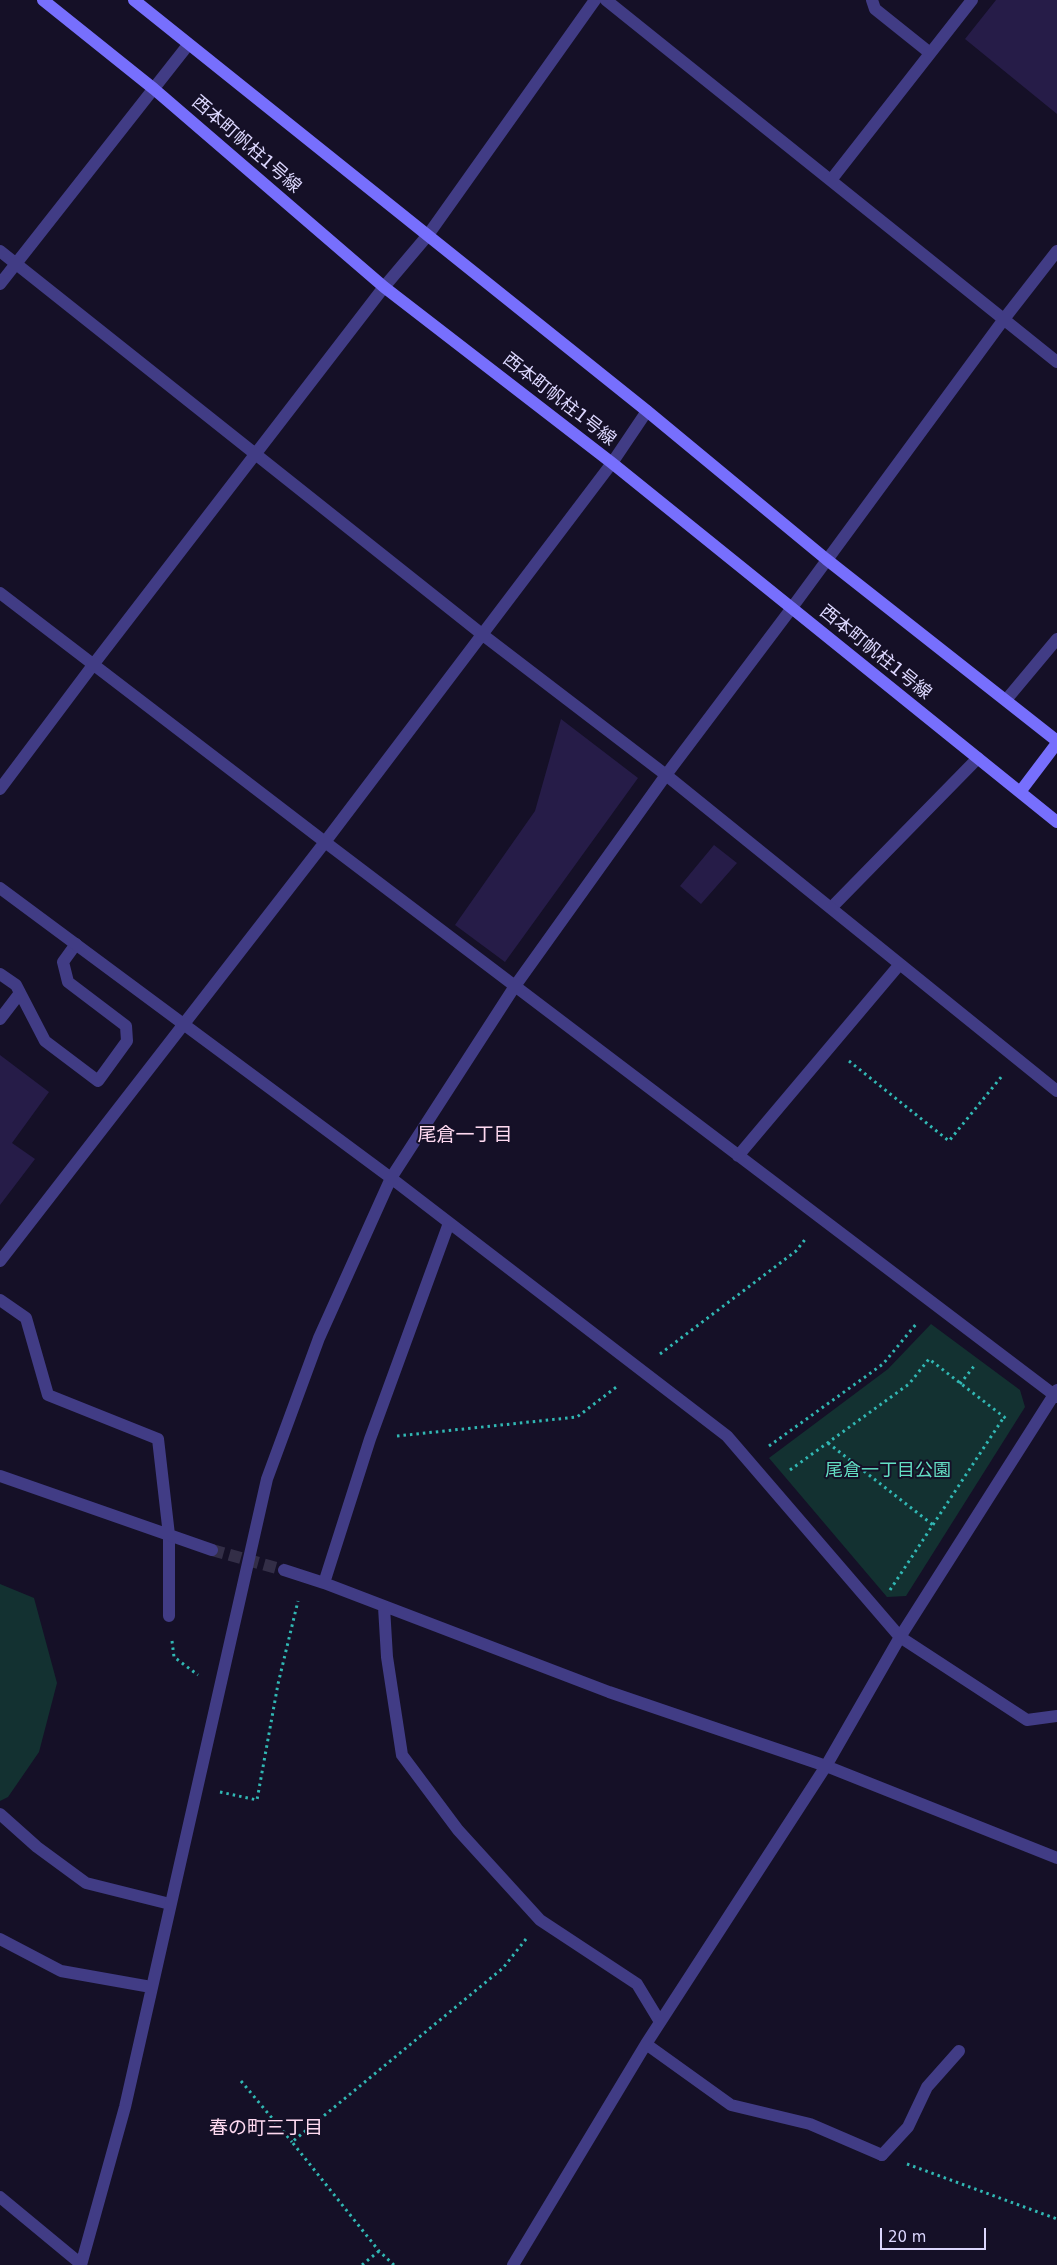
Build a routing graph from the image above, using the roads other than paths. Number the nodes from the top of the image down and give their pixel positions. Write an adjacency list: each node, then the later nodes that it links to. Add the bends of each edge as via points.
1 (43, 0): 9 (street, 西本町帆柱1号線)
2 (134, 0): 7 (street)
3 (595, 0): 11 (street)
4 (606, 0): 10 (street)
5 (872, 0): 8 (street, via 875,9)
6 (972, 0): 8 (street)
7 (188, 45): 9 (street); 11 (street)
8 (930, 53): 10 (street)
9 (154, 88): 14 (street); 16 (street, 西本町帆柱1号線)
10 (831, 180): 17 (street)
11 (428, 235): 16 (street); 19 (street)
12 (0, 251): 14 (street)
13 (1057, 251): 17 (street)
14 (16, 264): 15 (street); 20 (street)
15 (0, 284)
16 (384, 287): 20 (street); 21 (street, 西本町帆柱1号線)
17 (1004, 319): 18 (street); 22 (street)
18 (1057, 362)
19 (647, 411): 21 (street); 22 (street)
20 (256, 454): 25 (street); 27 (street)
21 (612, 463): 24 (street, 西本町帆柱1号線); 25 (street)
22 (826, 559): 24 (street); 28 (street)
23 (0, 593): 27 (street)
24 (791, 609): 30 (street, 西本町帆柱1号線); 31 (street)
25 (483, 635): 31 (street); 35 (street)
26 (1057, 640): 28 (street)
27 (93, 665): 32 (street); 35 (street)
28 (1006, 700): 29 (street)
29 (1057, 742): 33 (street)
30 (978, 758): 33 (street, 西本町帆柱1号線); 37 (street)
31 (666, 775): 37 (street); 41 (street)
32 (0, 789)
33 (1020, 792): 34 (street, 西本町帆柱1号線)
34 (1057, 822)
35 (325, 842): 41 (street); 44 (street)
36 (0, 888): 38 (street)
37 (831, 908): 39 (street)
38 (76, 944): 42 (street, via 63,962 68,982 126,1026 127,1041 98,1081 45,1041); 44 (street)
39 (900, 964): 45 (street); 46 (street)
40 (0, 974): 42 (street, via 16,985)
41 (514, 986): 46 (street); 47 (street)
42 (20, 993): 43 (street)
43 (0, 1020)
44 (184, 1024): 47 (street); 49 (street)
45 (1057, 1091)
46 (738, 1156): 51 (street)
47 (391, 1178): 48 (street); 64 (street, via 319,1338 267,1479)
48 (449, 1223): 56 (street, via 370,1439); 59 (street, via 727,1436)
49 (0, 1261)
50 (0, 1300): 53 (street, via 26,1318 48,1394 158,1439)
51 (1056, 1394): 59 (street)
52 (0, 1476): 53 (street)
53 (168, 1535): 54 (street); 58 (street)
54 (212, 1550)
55 (284, 1570): 56 (street)
56 (324, 1583): 57 (street)
57 (384, 1606): 61 (street, via 600,1689); 67 (street, via 387,1657 402,1755 458,1830 540,1920 637,1984)
58 (169, 1616)
59 (900, 1637): 60 (street, via 1027,1720); 61 (street)
60 (1057, 1716)
61 (826, 1766): 63 (street); 67 (street)
62 (0, 1814): 64 (street, via 86,1883)
63 (1057, 1858)
64 (170, 1904): 66 (street)
65 (0, 1939): 66 (street, via 61,1971)
66 (151, 1987): 71 (street, via 125,2107)
67 (660, 2022): 68 (street)
68 (646, 2044): 69 (street, via 731,2105 810,2124 882,2155 908,2127 927,2086); 72 (street)
69 (959, 2051)
70 (0, 2197): 71 (street)
71 (81, 2264)
72 (513, 2265)

